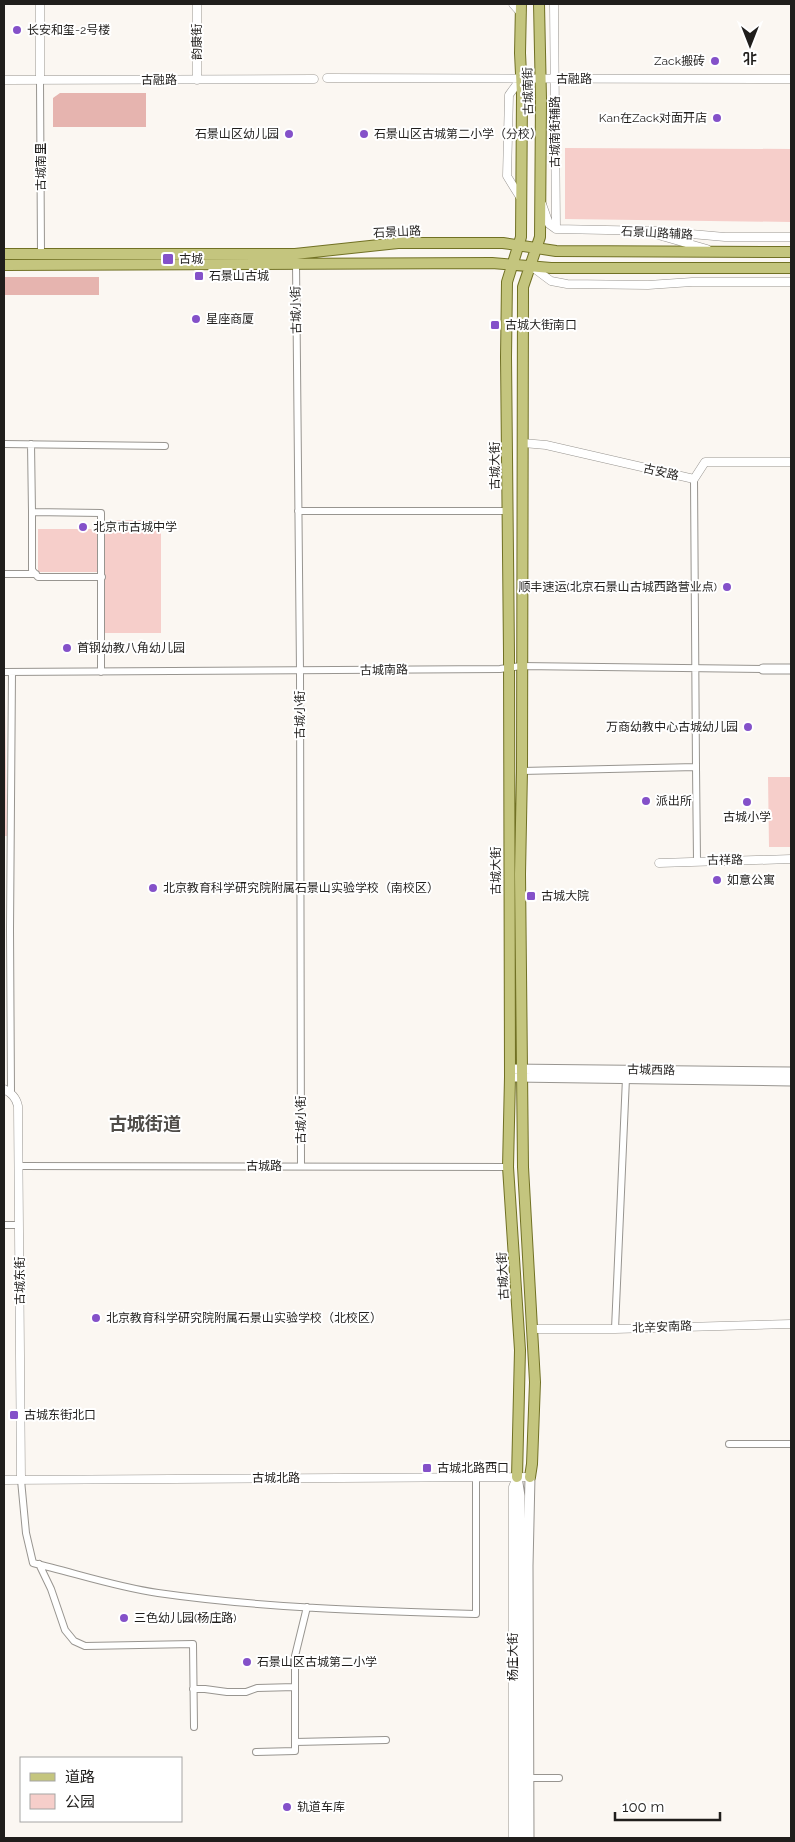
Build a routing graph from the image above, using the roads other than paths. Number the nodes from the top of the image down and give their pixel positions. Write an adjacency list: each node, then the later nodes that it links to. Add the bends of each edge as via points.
1 (40, 4): 15 (street)
2 (197, 4): 13 (street, 韵康街)
3 (512, 4): 6 (street)
4 (540, 4): 9 (main road, 古城南街)
5 (554, 4): 10 (street, 古城南街辅路)
6 (521, 8): 14 (main road, 古城南街)
7 (327, 78): 14 (street, 古融路)
8 (314, 79): 13 (street, 古融路)
9 (541, 79): 10 (street, 古融路); 14 (street, 古融路); 16 (main road, 古城南街)
10 (555, 79): 11 (street, 古融路); 17 (street, 古城南街辅路)
11 (791, 79)
12 (4, 80): 15 (street, 古融路)
13 (197, 80): 15 (street, 古融路)
14 (520, 80): 20 (main road, 古城南街, via 521,237)
15 (40, 81): 25 (street, 古城南里)
16 (540, 201): 17 (street, via 549,224); 21 (main road, 古城南街, via 540,237)
17 (556, 230): 18 (street, 石景山路辅路)
18 (636, 231): 19 (street, 石景山路辅路); 22 (street)
19 (791, 238)
20 (518, 246): 21 (main road, 石景山路); 25 (main road, 石景山路, via 503,243 398,243 296,254); 28 (main road, 古城大街)
21 (536, 248): 22 (main road, 石景山路, via 556,252); 29 (main road, 古城南街)
22 (714, 251): 23 (main road, 石景山路)
23 (791, 252)
24 (4, 254): 25 (main road, 石景山路)
25 (41, 254)
26 (4, 264): 27 (main road)
27 (296, 264): 28 (main road); 38 (street, 古城小街)
28 (512, 265): 29 (main road); 39 (main road, 古城大街, via 507,282)
29 (530, 266): 30 (main road); 31 (street, via 551,281 567,284); 32 (main road, 古城大街, via 523,287)
30 (791, 268)
31 (791, 282)
32 (523, 443): 37 (street, 古安路, via 546,445); 44 (main road, 古城大街)
33 (4, 444): 34 (street)
34 (31, 444): 35 (street); 40 (street)
35 (165, 446)
36 (791, 462): 37 (street, 古安路, via 705,462)
37 (694, 479): 46 (street)
38 (298, 511): 39 (street); 49 (street, 古城小街)
39 (508, 511): 45 (main road, 古城大街)
40 (32, 512): 42 (street, via 32,570); 43 (street, via 102,513)
41 (4, 574): 42 (street)
42 (36, 574): 43 (street, via 38,577)
43 (102, 577): 52 (street)
44 (521, 666): 45 (street, 古城南路); 46 (street, 古城南路); 54 (main road, 古城大街)
45 (509, 667): 49 (street, 古城南路); 60 (main road, 古城大街)
46 (695, 668): 47 (street, 古城南路); 53 (street)
47 (763, 669): 48 (main road)
48 (791, 669)
49 (300, 671): 52 (street, 古城南路); 66 (street, 古城小街)
50 (4, 672): 51 (street, 古城南路)
51 (12, 672): 52 (street, 古城南路); 64 (street)
52 (101, 672)
53 (696, 767): 54 (street); 56 (street)
54 (522, 771): 58 (main road, 古城大街)
55 (791, 859): 56 (street, 古祥路)
56 (697, 861): 57 (street, 古祥路)
57 (659, 863)
58 (523, 1072): 59 (main road, 古城西路); 60 (main road, 古城西路); 61 (main road, 古城西路); 71 (main road, 古城大街, via 523,1167)
59 (791, 1072)
60 (510, 1073): 67 (main road, 古城大街)
61 (626, 1078): 62 (main road, 古城西路); 72 (street)
62 (791, 1081)
63 (4, 1089): 64 (street)
64 (11, 1093): 65 (street, 古城东街, via 18,1106)
65 (19, 1166): 66 (street, 古城路); 69 (street, 古城东街)
66 (301, 1166): 67 (street, 古城路)
67 (508, 1167): 75 (main road, 古城大街, via 520,1350)
68 (4, 1225): 69 (street)
69 (19, 1225): 79 (street, 古城东街)
70 (791, 1324): 72 (street, 北辛安南路)
71 (533, 1329): 72 (street, 北辛安南路); 77 (main road, 古城大街, via 535,1382)
72 (615, 1329)
73 (729, 1444): 74 (street)
74 (791, 1444)
75 (517, 1476): 76 (street, 古城北路); 77 (street, 古城北路); 90 (street, 杨庄大街, via 513,1487); 91 (main road, via 520,1496)
76 (476, 1477): 79 (street, 古城北路); 81 (street, via 476,1614)
77 (530, 1477): 88 (main road, 杨庄大街)
78 (4, 1480): 79 (street, 古城北路)
79 (21, 1480): 80 (street, via 26,1533 33,1563)
80 (39, 1564): 81 (street, via 157,1593); 83 (street, via 65,1630 74,1641 85,1646 193,1644)
81 (307, 1607): 82 (street, via 295,1656)
82 (295, 1687): 83 (street, via 257,1688 246,1692); 86 (street)
83 (193, 1689): 84 (street)
84 (194, 1727)
85 (386, 1740): 86 (street)
86 (295, 1742): 87 (street, via 295,1751)
87 (256, 1752)
88 (529, 1778): 89 (street); 92 (main road, 杨庄大街)
89 (559, 1778)
90 (513, 1838)
91 (520, 1838)
92 (529, 1838)

